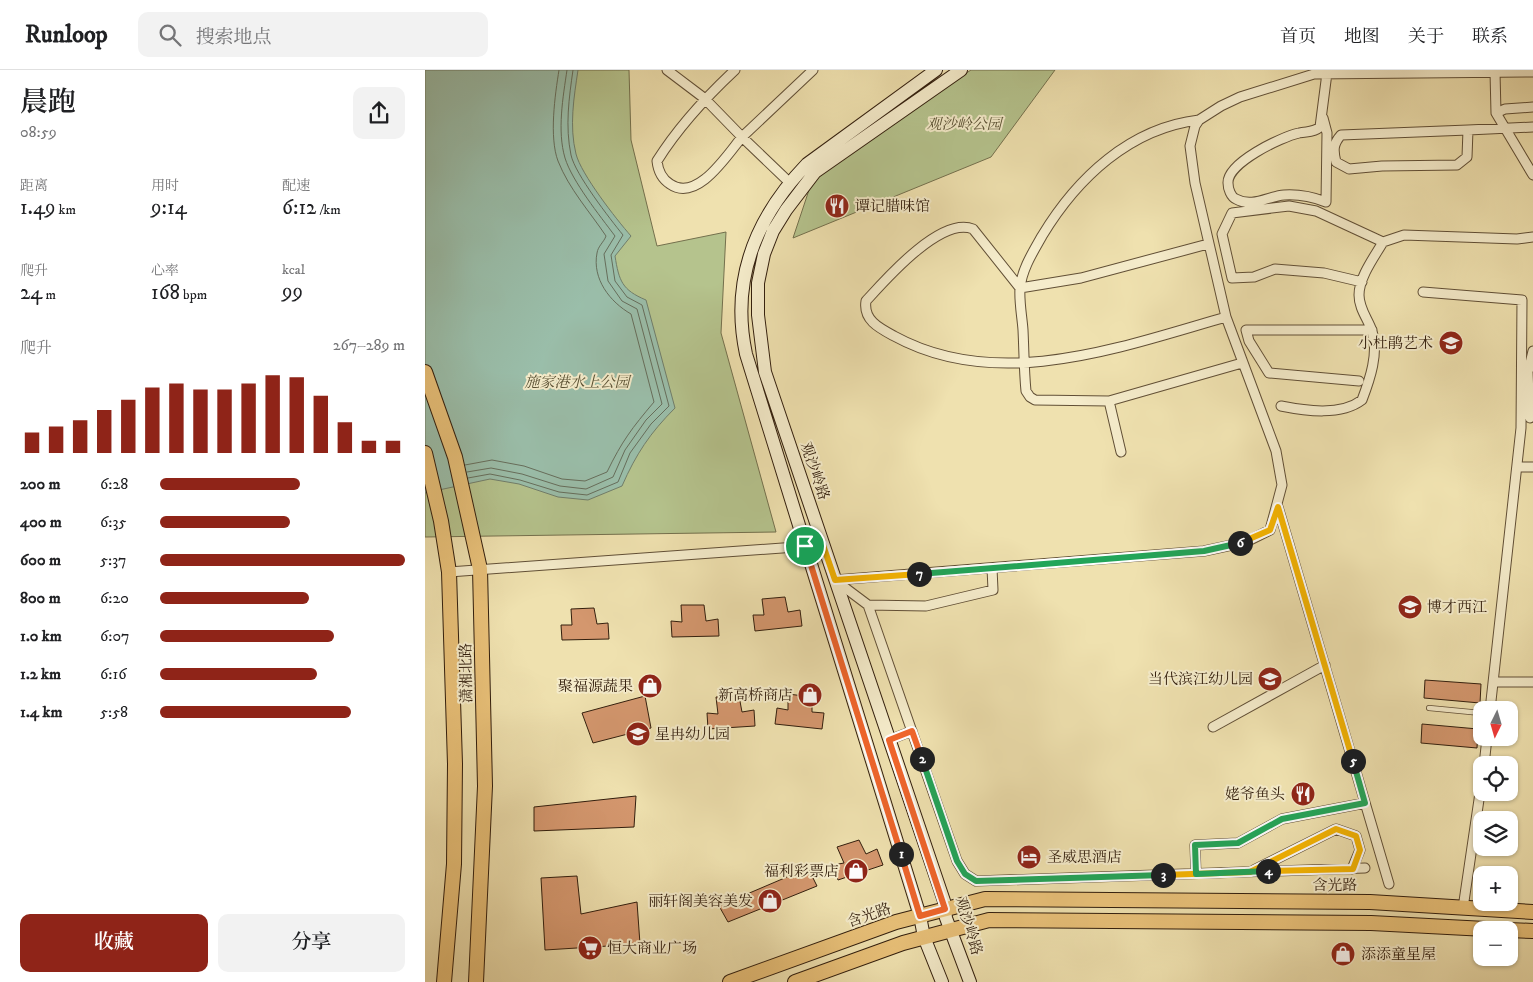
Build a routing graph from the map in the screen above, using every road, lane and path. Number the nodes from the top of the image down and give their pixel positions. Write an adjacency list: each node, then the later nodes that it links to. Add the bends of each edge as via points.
1 (667, 70): 9 (street)
2 (735, 70): 9 (street)
3 (813, 70): 17 (street)
4 (936, 70): 19 (main road, 观沙岭路, via 807,164)
5 (961, 70): 43 (main road, 观沙岭路, via 815,172 786,210 764,254 758,283 757,315 765,372)
6 (1495, 72): 7 (street); 8 (street); 11 (street)
7 (1533, 72)
8 (1327, 73): 12 (street); 13 (street, via 1301,77 1240,97)
9 (705, 98): 17 (street); 17 (street, via 691,112 657,161 658,170 666,182 678,188 698,185 709,177)
10 (1533, 107): 11 (street, via 1505,109)
11 (1496, 113): 14 (street)
12 (1323, 118): 12 (street, via 1316,130 1298,133 1237,163 1228,176 1227,184 1236,199 1250,203 1286,195 1313,197 1325,202 1327,133)
13 (1199, 120): 22 (street, via 1192,132 1190,146); 24 (street, via 1181,122 1134,141 1089,175 1046,230 1025,269)
14 (1504, 127): 15 (street); 16 (street, via 1476,132); 18 (street)
15 (1533, 127)
16 (1468, 130): 16 (street, via 1467,158 1457,165 1349,169 1336,162 1333,151 1341,135)
17 (742, 137): 19 (street)
18 (1533, 175)
19 (789, 182): 44 (main road, 观沙岭路, via 750,250 741,315 746,354)
20 (1533, 237): 21 (street, via 1517,240 1404,235)
21 (1383, 242): 23 (street); 23 (street, via 1316,212 1289,206 1232,213 1222,234 1232,278 1254,277 1275,269 1324,273)
22 (1208, 244): 24 (street, via 1081,278); 26 (street)
23 (1362, 282): 27 (street, via 1359,294 1361,307)
24 (1020, 288): 29 (street); 29 (street, via 973,229 956,227 907,257 865,301 865,308 874,325 910,345 973,362)
25 (1423, 292): 37 (street, via 1522,300)
26 (1226, 317): 29 (street, via 1098,354); 30 (street)
27 (1372, 330): 33 (street, via 1245,330 1269,373); 35 (street, via 1373,366 1362,400 1344,410)
28 (1533, 355): 32 (street)
29 (1025, 362): 34 (street, via 1026,391 1035,400)
30 (1242, 363): 34 (street); 42 (street, via 1276,451 1282,485)
31 (425, 372): 46 (main road, 潇湘北路, via 455,457)
32 (1530, 372): 36 (street)
33 (1359, 381)
34 (1109, 401): 38 (street)
35 (1281, 406)
36 (1531, 418): 37 (street)
37 (1521, 428): 40 (street)
38 (1121, 452)
39 (425, 453): 47 (main road, 潇湘北路)
40 (1517, 467): 41 (street); 51 (street)
41 (1533, 467)
42 (1278, 507): 45 (street, via 1270,530 1246,542 1204,551); 50 (street)
43 (823, 545): 44 (street); 48 (main road, 观沙岭路)
44 (805, 546): 46 (street); 69 (main road, 观沙岭路)
45 (992, 568): 48 (street); 49 (street, via 993,590 926,606)
46 (480, 569): 47 (street); 76 (main road, 潇湘北路, via 485,786)
47 (449, 572): 75 (main road, 潇湘北路, via 455,764 454,855)
48 (835, 580): 49 (street); 58 (main road, 观沙岭路)
49 (868, 605): 57 (street)
50 (1325, 665): 56 (street); 60 (street)
51 (1493, 682): 52 (street); 53 (street)
52 (1533, 682)
53 (1491, 701)
54 (1429, 708): 55 (lane)
55 (1473, 712)
56 (1213, 727)
57 (912, 731): 58 (street); 64 (street, via 957,861 965,874 976,881)
58 (889, 740): 67 (main road, 观沙岭路)
59 (1479, 801): 66 (street)
60 (1365, 803): 64 (street, via 1282,819 1238,843 1195,845); 65 (street)
61 (1365, 868): 62 (street)
62 (1353, 869): 63 (street); 63 (street, via 1360,850 1356,836 1336,829)
63 (1250, 872): 64 (street)
64 (1196, 874)
65 (1389, 884)
66 (1463, 908): 67 (main road, 含光路, via 1370,902 985,899); 68 (main road, 含光路)
67 (945, 909): 69 (main road, 含光路); 71 (main road, 观沙岭路)
68 (1533, 912)
69 (920, 916): 74 (main road, 观沙岭路); 77 (main road, 含光路)
70 (1473, 928): 71 (main road, via 1371,923 989,920)
71 (951, 930): 74 (main road); 80 (main road, 观沙岭路)
72 (1518, 930): 73 (main road)
73 (1533, 931)
74 (924, 937): 78 (main road); 79 (main road, 观沙岭路)
75 (443, 982)
76 (475, 982)
77 (730, 982)
78 (795, 982)
79 (942, 982)
80 (970, 982)

